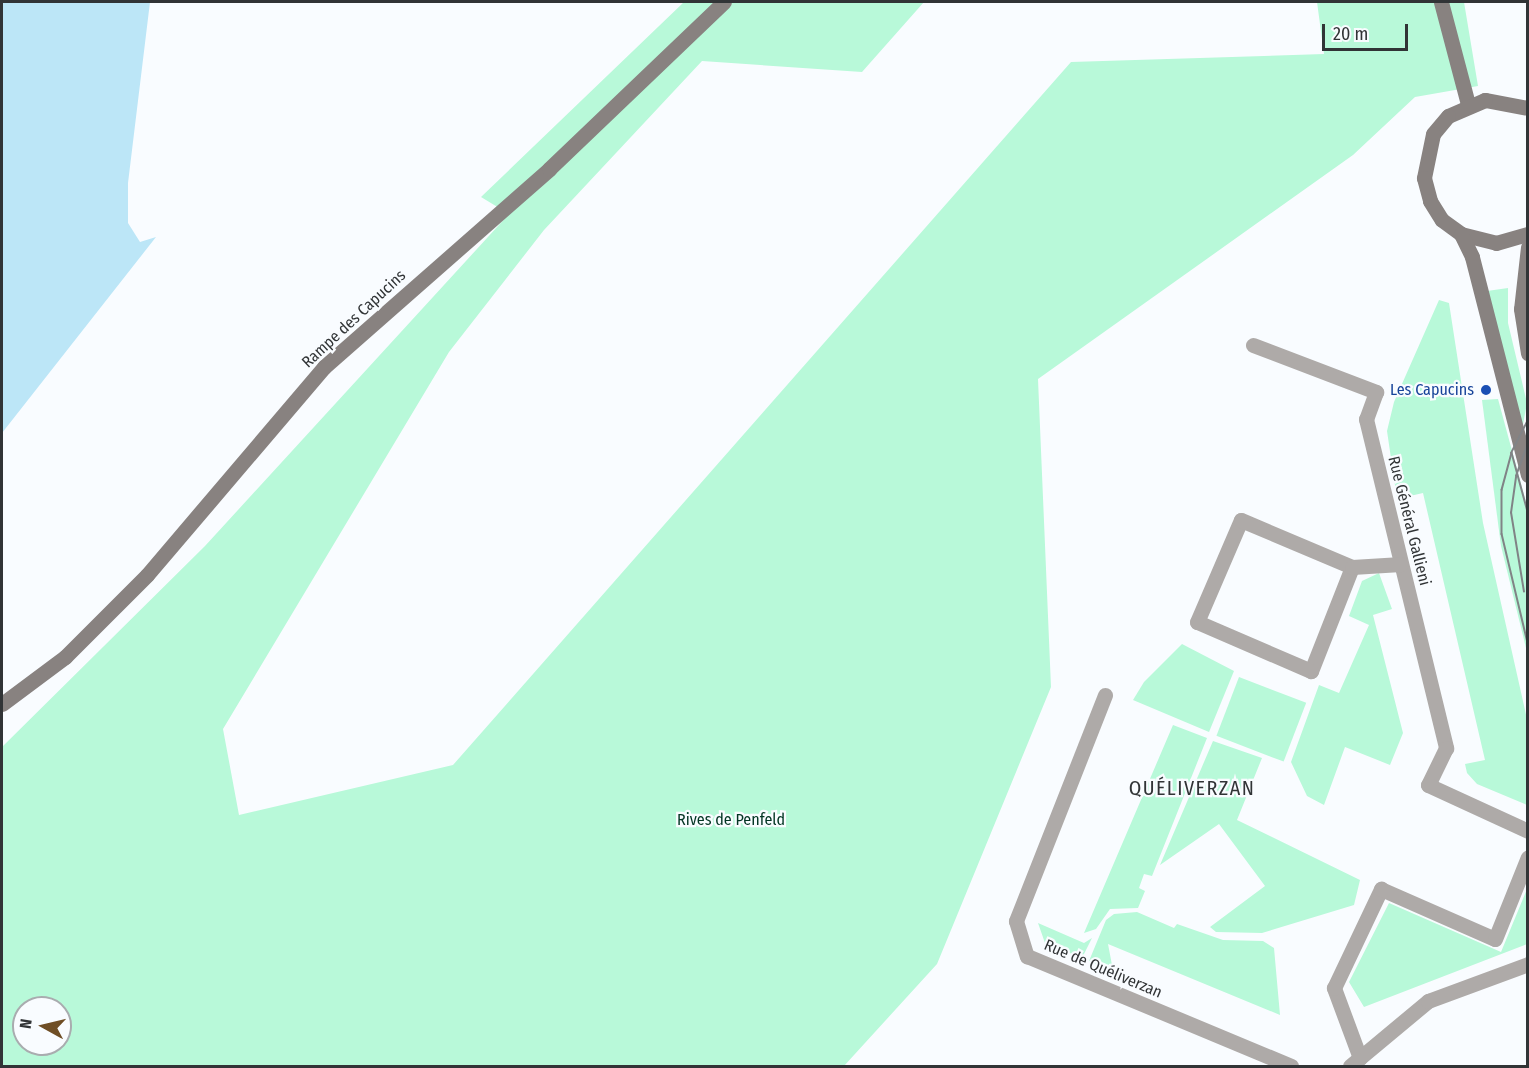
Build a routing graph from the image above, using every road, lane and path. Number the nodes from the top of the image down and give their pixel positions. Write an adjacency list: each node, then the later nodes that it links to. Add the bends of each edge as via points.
1 (724, 2): 14 (street, Rampe des Capucins, via 549,169 324,367 147,574 65,657)
2 (1441, 2): 3 (street)
3 (1468, 104): 4 (street, via 1505,100); 5 (street, via 1448,116 1433,134 1424,162 1430,201 1442,220)
4 (1527, 108)
5 (1461, 234): 6 (street, via 1496,243); 10 (street, via 1472,257)
6 (1527, 234)
7 (1527, 247): 9 (street, via 1521,309)
8 (1253, 345): 11 (street, Rue Général Gallieni, via 1376,392 1366,419)
9 (1527, 348)
10 (1527, 475)
11 (1401, 564): 12 (street); 15 (street, Rue Général Gallieni, via 1446,748 1428,785)
12 (1352, 567): 12 (street, via 1241,520 1197,622 1311,671)
13 (1106, 695): 19 (street, Rue de Quéliverzan, via 1016,921 1027,956)
14 (2, 704)
15 (1527, 831)
16 (1527, 857): 18 (street, via 1495,939 1381,889 1334,988)
17 (1527, 964): 18 (street, via 1428,1001)
18 (1355, 1062)
19 (1291, 1066)

